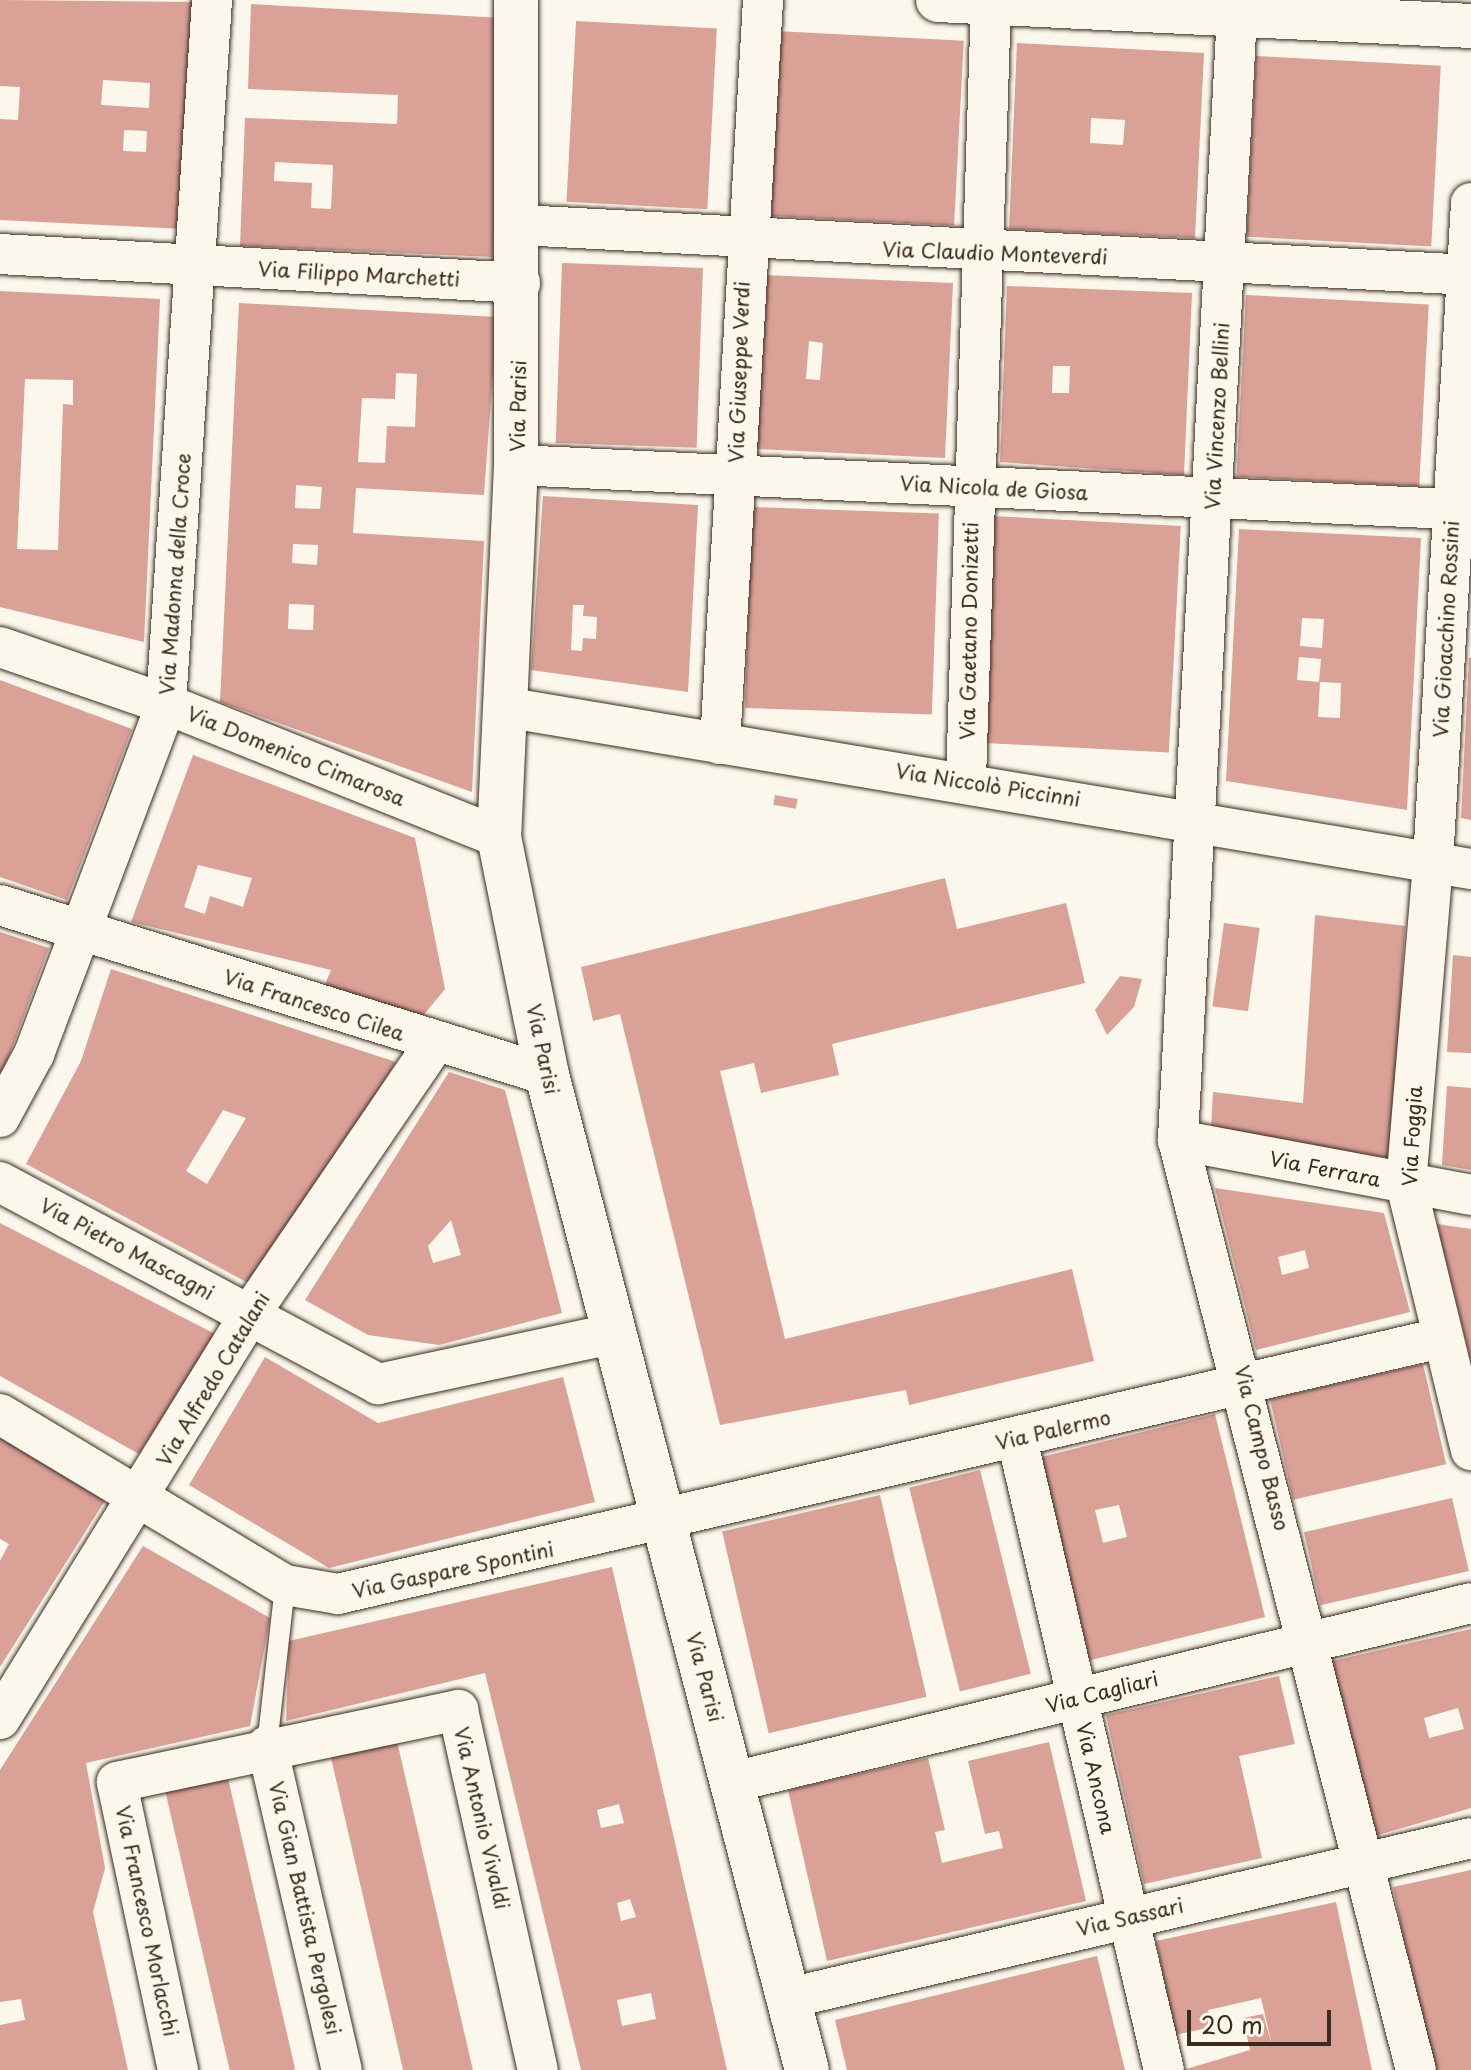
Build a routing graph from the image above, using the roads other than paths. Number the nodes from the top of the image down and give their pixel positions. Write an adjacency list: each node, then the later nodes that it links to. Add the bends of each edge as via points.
1 (212, 0): 16 (street, Via Madonna della Croce)
2 (516, 0): 11 (street, Via Parisi)
3 (763, 0): 12 (street, Via Giuseppe Verdi)
4 (938, 0): 6 (street)
5 (1039, 1): 6 (street); 8 (street)
6 (991, 2): 14 (street, Via Gaetano Donizetti)
7 (1306, 8): 8 (street); 9 (street)
8 (1237, 13): 15 (street, Via Vincenzo Bellini)
9 (1471, 26)
10 (1471, 203): 17 (street, Via Gioacchino Rossini)
11 (520, 225): 12 (street, Via Claudio Monteverdi); 18 (street, Via Parisi)
12 (745, 239): 14 (street, Via Claudio Monteverdi); 20 (street, Via Giuseppe Verdi)
13 (0, 254): 16 (street, Via Filippo Marchetti)
14 (983, 255): 15 (street, Via Claudio Monteverdi); 21 (street, Via Gaetano Donizetti)
15 (1226, 260): 17 (street, Via Claudio Monteverdi); 22 (street, Via Vincenzo Bellini)
16 (199, 265): 18 (street, Via Filippo Marchetti); 25 (street, Via Madonna della Croce)
17 (1470, 275): 23 (street, Via Gioacchino Rossini)
18 (520, 283): 19 (street, Via Parisi)
19 (516, 465): 20 (street, Via Nicola de Giosa); 26 (street, Via Parisi)
20 (735, 475): 21 (street, Via Nicola de Giosa); 27 (street, Via Giuseppe Verdi)
21 (973, 486): 22 (street, Via Nicola de Giosa); 28 (street, Via Gaetano Donizetti)
22 (1212, 501): 23 (street, Via Nicola de Giosa); 29 (street, Via Vincenzo Bellini)
23 (1462, 509): 31 (street, Via Gioacchino Rossini)
24 (0, 647): 25 (street, Via Domenico Cimarosa)
25 (166, 704): 30 (street, Via Domenico Cimarosa); 33 (street, Via Madonna della Croce)
26 (504, 707): 27 (street, Via Niccolò Piccinni); 30 (street, Via Parisi)
27 (720, 744): 28 (street, Via Niccolò Piccinni)
28 (966, 780): 29 (street, Via Niccolò Piccinni)
29 (1199, 818): 31 (street, Via Niccolò Piccinni); 37 (street, Via Campo Basso)
30 (499, 837): 35 (street, Via Parisi)
31 (1452, 866): 39 (street, Via Foggia)
32 (0, 905): 33 (street, Via Francesco Cilea)
33 (82, 931): 34 (street, Via Francesco Cilea); 36 (street, Via Madonna della Croce, via 34,1054)
34 (434, 1044): 35 (street, Via Francesco Cilea); 41 (street, Via Alfredo Catalani)
35 (547, 1075): 42 (street, Via Parisi)
36 (0, 1117)
37 (1178, 1140): 39 (street, Via Ferrara); 44 (street, Via Campo Basso)
38 (0, 1182): 41 (street, Via Pietro Mascagni)
39 (1406, 1184): 40 (street, Via Ferrara); 43 (street, Via Foggia)
40 (1471, 1195)
41 (250, 1314): 42 (street, Via Pietro Mascagni, via 378,1384); 48 (street, Via Alfredo Catalani)
42 (615, 1333): 49 (street, Via Parisi)
43 (1441, 1338): 44 (street, Via Palermo); 47 (street, Via Foggia)
44 (1246, 1384): 46 (street, Via Palermo); 52 (street, Via Campo Basso)
45 (0, 1414): 48 (street, Via Gaspare Spontini)
46 (1017, 1439): 49 (street, Via Palermo); 53 (street, Via Ancona)
47 (1471, 1450)
48 (144, 1494): 50 (street, Via Gaspare Spontini); 54 (street, Via Alfredo Catalani)
49 (665, 1522): 50 (street, Via Gaspare Spontini, via 338,1594); 56 (street, Via Parisi)
50 (285, 1585): 55 (lane)
51 (1471, 1603): 52 (street, Via Cagliari)
52 (1309, 1640): 53 (street, Via Cagliari); 58 (street, Via Campo Basso)
53 (1078, 1698): 56 (street, Via Cagliari); 59 (street, Via Ancona)
54 (0, 1719)
55 (267, 1746): 61 (street, Via Francesco Morlacchi, via 117,1782); 62 (street, Via Gian Battista Pergolesi); 63 (street, Via Antonio Vivaldi, via 458,1710)
56 (733, 1782): 60 (street, Via Parisi)
57 (1471, 1838): 58 (street, Via Sassari)
58 (1365, 1864): 59 (street, Via Sassari); 66 (street, Via Campo Basso)
59 (1128, 1917): 60 (street, Via Sassari); 65 (street, Via Ancona)
60 (789, 1998): 64 (street, Via Parisi)
61 (178, 2070)
62 (342, 2070)
63 (538, 2070)
64 (807, 2070)
65 (1164, 2070)
66 (1416, 2070)

